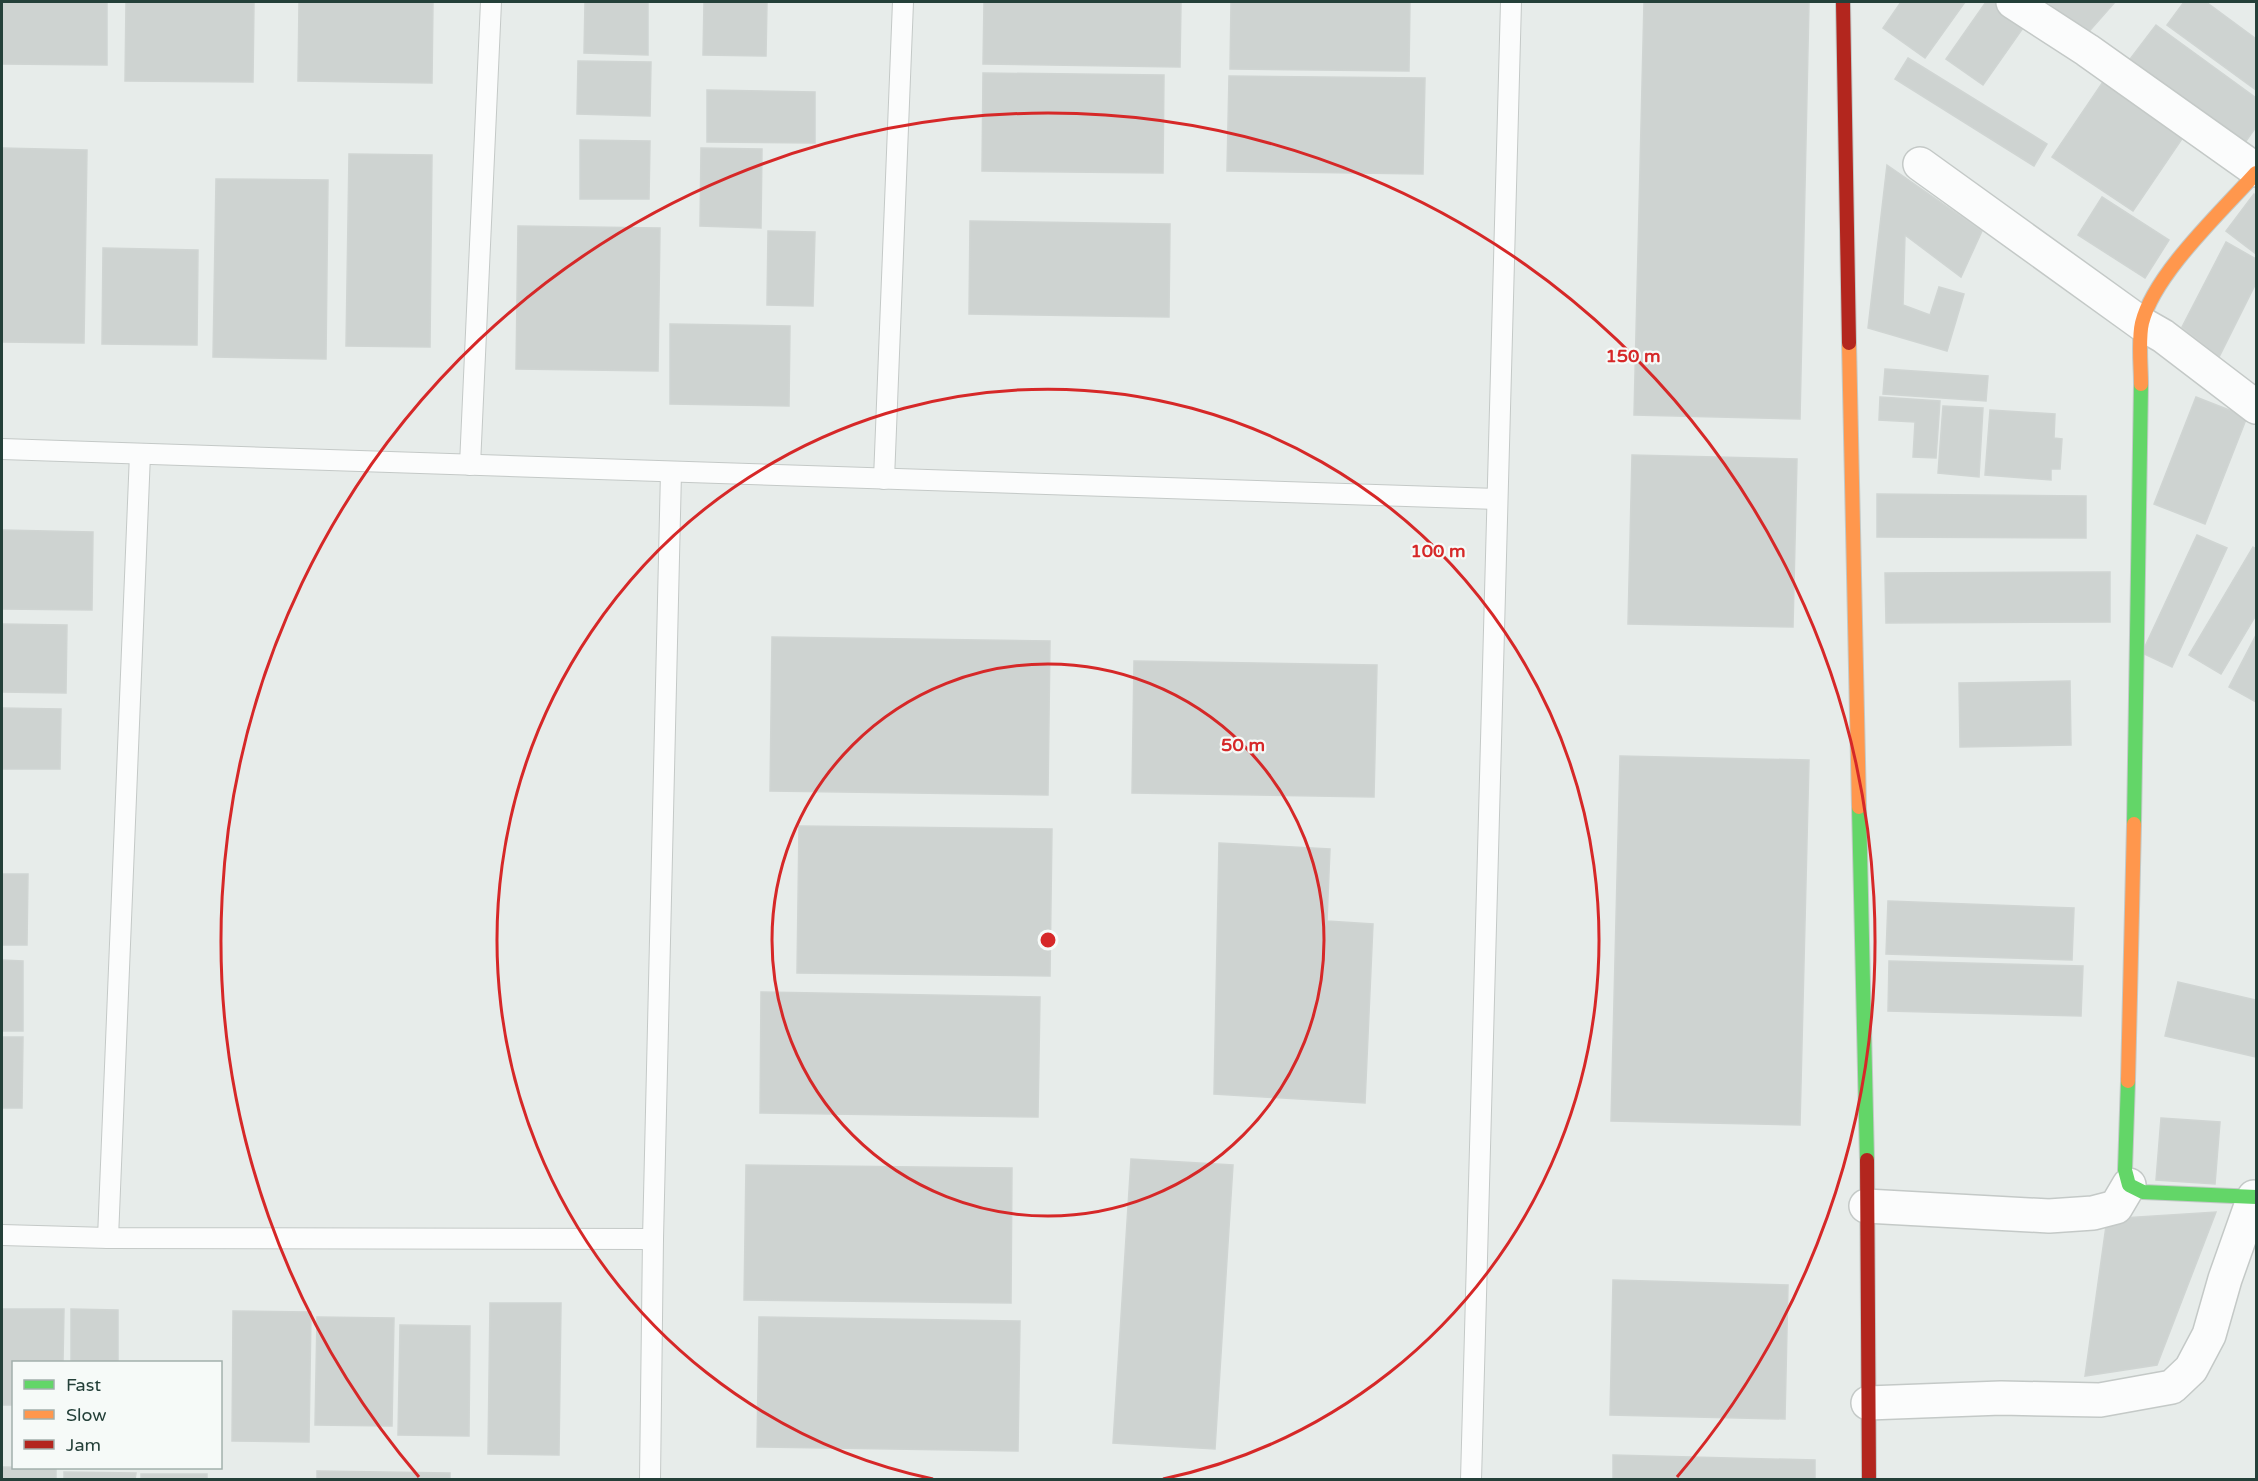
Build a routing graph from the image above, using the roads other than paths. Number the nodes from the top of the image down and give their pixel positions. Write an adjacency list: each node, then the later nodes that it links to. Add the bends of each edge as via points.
1 (492, 2): 12 (lane)
2 (903, 2): 14 (lane)
3 (1511, 2): 15 (lane)
4 (1843, 2): 18 (street)
5 (2013, 2): 7 (street, via 2087,50)
6 (1920, 164): 8 (street)
7 (2256, 172): 8 (street, via 2173,266 2159,285)
8 (2142, 324): 9 (street); 16 (street, via 2125,1170)
9 (2256, 407)
10 (2, 449): 11 (lane)
11 (140, 454): 12 (lane); 20 (lane)
12 (470, 465): 13 (lane)
13 (671, 472): 14 (lane); 21 (lane)
14 (884, 479): 15 (lane)
15 (1497, 499): 24 (lane)
16 (2129, 1185): 17 (street, via 2163,1195); 18 (street, via 2116,1207 2093,1214 2049,1216)
17 (2255, 1197): 22 (street, via 2209,1335 2191,1369 2172,1387 2100,1400 2001,1398)
18 (1866, 1206): 22 (street)
19 (2, 1235): 20 (lane)
20 (108, 1238): 21 (lane)
21 (653, 1239): 23 (lane)
22 (1868, 1403): 25 (street)
23 (650, 1479)
24 (1471, 1479)
25 (1869, 1479)

